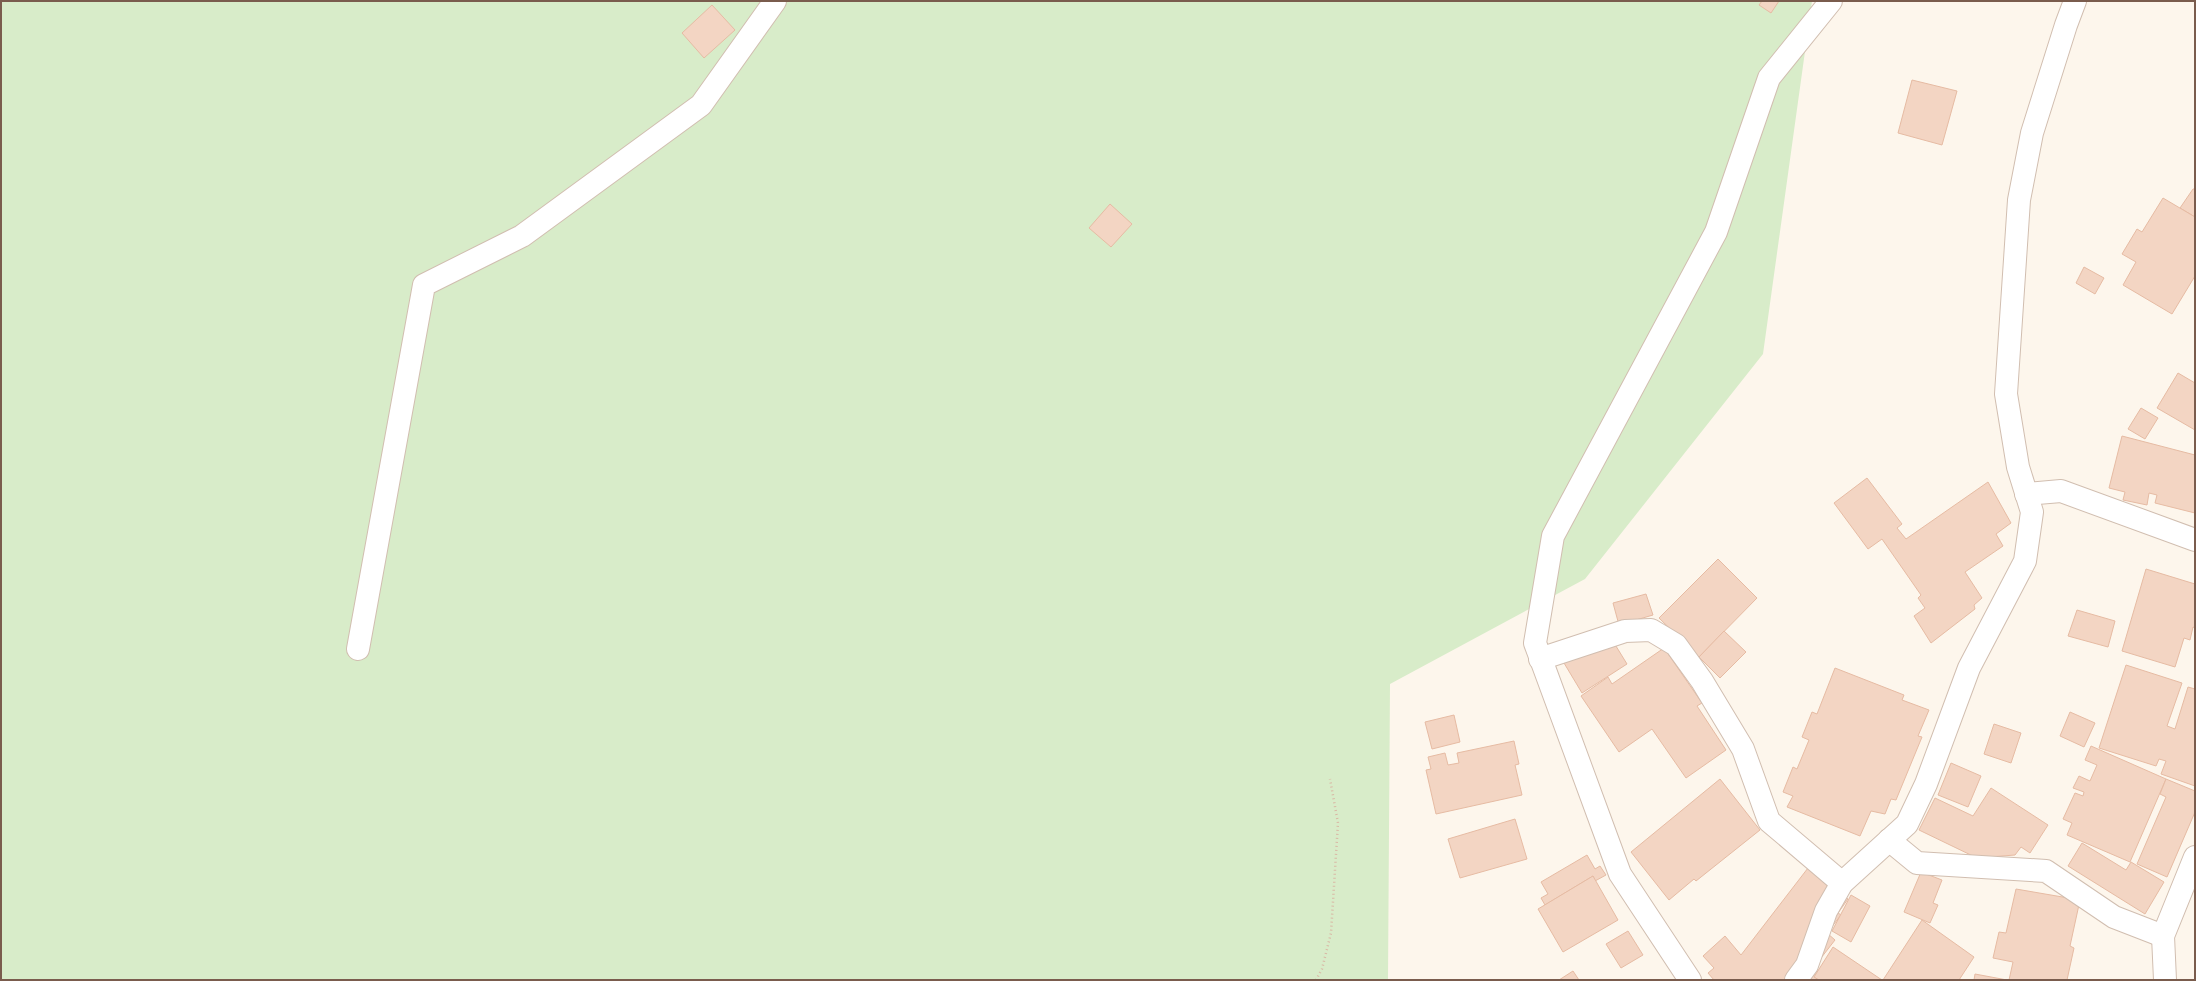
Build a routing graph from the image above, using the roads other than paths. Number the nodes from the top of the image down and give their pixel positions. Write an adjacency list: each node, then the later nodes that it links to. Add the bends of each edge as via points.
1 (775, 1): 6 (street, via 701,105 522,236 424,286)
2 (1831, 1): 7 (street, via 1769,78 1716,232 1553,536 1535,643)
3 (2075, 1): 4 (street, via 2032,133 2019,200 2006,394 2018,467)
4 (2026, 494): 5 (street, via 2061,491); 8 (street, via 2032,512 2025,561 1969,668 1926,784 1907,824)
5 (2195, 540)
6 (358, 649)
7 (1540, 659): 10 (street, via 1625,631 1651,630 1676,645 1702,681 1743,749 1769,821); 12 (street, via 1620,874)
8 (1889, 840): 10 (street); 11 (street, via 1917,863 2046,871 2114,917)
9 (2195, 857): 11 (street)
10 (1842, 883): 13 (street, via 1826,911 1807,965)
11 (2163, 936): 14 (street)
12 (1690, 980)
13 (1796, 980)
14 (2165, 980)

